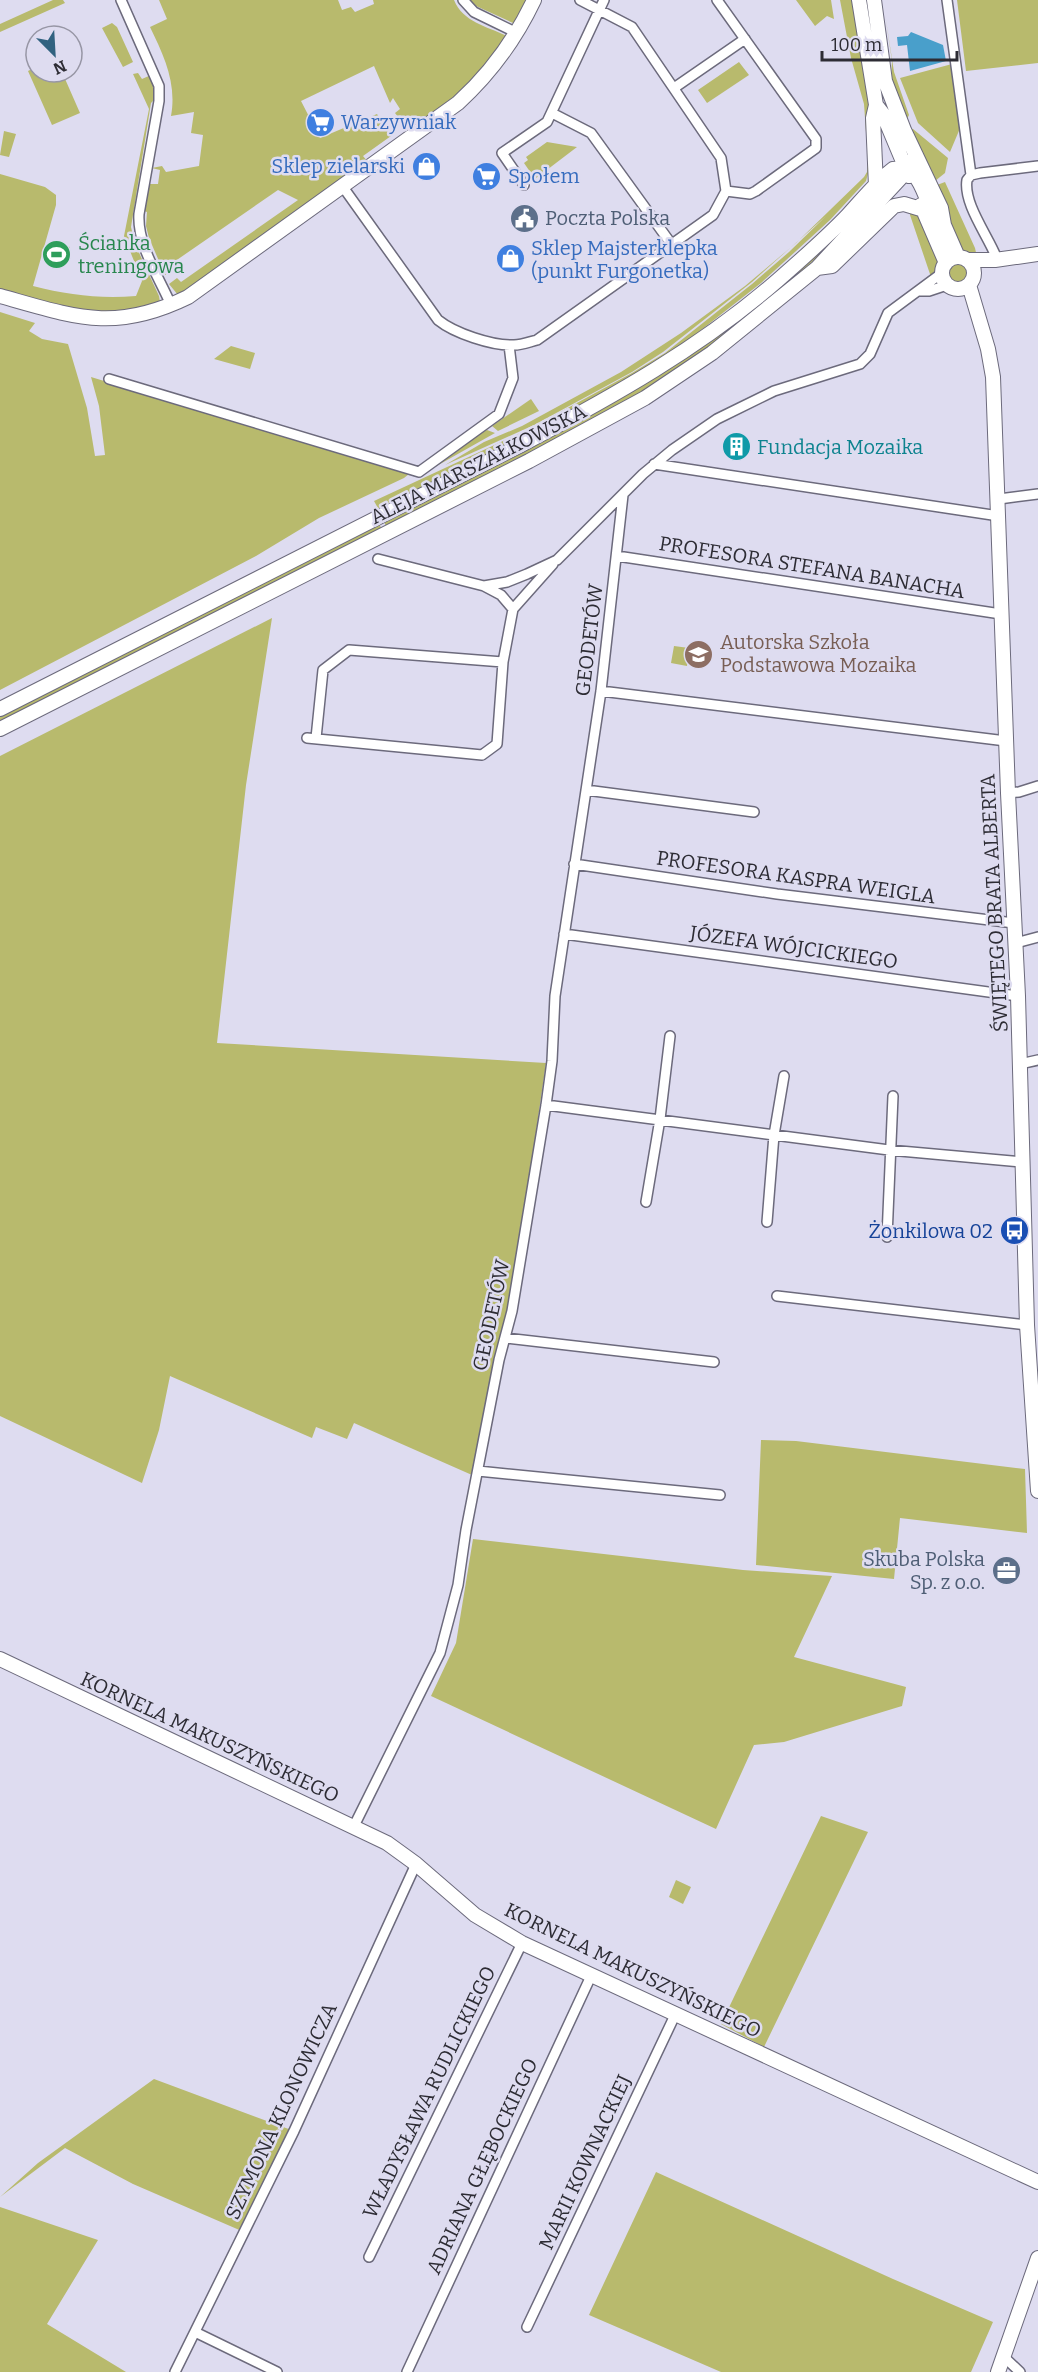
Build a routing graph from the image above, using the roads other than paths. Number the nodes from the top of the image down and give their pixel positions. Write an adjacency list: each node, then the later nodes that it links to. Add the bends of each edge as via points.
1 (121, 0): 33 (street, via 159,86 139,228)
2 (463, 0): 11 (street, via 474,12)
3 (534, 0): 11 (street)
4 (580, 0): 10 (street)
5 (604, 0): 10 (street)
6 (717, 0): 12 (street)
7 (859, 0): 14 (street)
8 (874, 0): 16 (street, via 885,81)
9 (947, 0): 19 (street)
10 (599, 9): 13 (street, via 632,27); 15 (street)
11 (517, 33): 22 (street, via 494,66 458,103)
12 (745, 39): 13 (street); 23 (street, via 817,145 756,191)
13 (674, 88): 23 (street, via 721,158)
14 (876, 105): 18 (street); 21 (street)
15 (552, 113): 20 (street, via 547,122 502,153); 26 (street, via 591,133)
16 (916, 155): 18 (street, ALEJA MARSZAŁKOWSKA); 25 (street, via 941,208)
17 (1038, 166): 19 (street)
18 (907, 171): 21 (street, ALEJA MARSZAŁKOWSKA, via 892,169); 24 (street); 25 (street, via 919,179 932,212); 29 (street, ALEJA MARSZAŁKOWSKA)
19 (971, 175): 28 (street, via 966,190)
20 (524, 185)
21 (876, 186): 50 (street, ALEJA MARSZAŁKOWSKA, via 777,281 659,369 603,402)
22 (343, 187): 33 (street); 35 (street, via 438,320 463,335)
23 (726, 191): 26 (street, via 713,215)
24 (924, 210): 29 (street, via 904,204 894,206 832,266); 30 (street)
25 (944, 225): 30 (street)
26 (672, 245): 35 (street, via 537,340)
27 (1038, 254): 28 (street)
28 (995, 260): 30 (street); 31 (street)
29 (816, 268): 51 (street, ALEJA MARSZAŁKOWSKA, via 694,367 612,417)
30 (952, 271): 31 (street); 31 (street, ŚWIĘTEGO BRATA ALBERTA, via 974,268); 34 (street, ŚWIĘTEGO BRATA ALBERTA); 37 (street, via 888,313 870,354 860,364 774,391 734,409)
31 (972, 280): 34 (street, ŚWIĘTEGO BRATA ALBERTA)
32 (0, 296): 33 (street, via 93,319 131,318)
33 (171, 306)
34 (976, 316): 40 (street, ŚWIĘTEGO BRATA ALBERTA, via 993,377)
35 (509, 345): 36 (street, via 513,378 500,414 419,472)
36 (110, 379)
37 (654, 464): 39 (street); 41 (street)
38 (1038, 494): 40 (street)
39 (623, 495): 42 (street, GEODETÓW); 44 (street)
40 (999, 499): 41 (street, ŚWIĘTEGO BRATA ALBERTA)
41 (999, 516): 47 (street, ŚWIĘTEGO BRATA ALBERTA)
42 (617, 556): 47 (street, PROFESORA STEFANA BANACHA); 49 (street, GEODETÓW)
43 (378, 559): 45 (street)
44 (557, 560): 45 (street, via 517,578); 46 (street)
45 (484, 586): 46 (street, via 501,595)
46 (513, 609): 48 (street)
47 (1001, 614): 52 (street, ŚWIĘTEGO BRATA ALBERTA)
48 (503, 663): 48 (street, via 497,744 482,755 311,738 323,670 349,650)
49 (601, 691): 52 (street); 54 (street, GEODETÓW)
50 (0, 709)
51 (0, 729)
52 (1006, 741): 55 (street, ŚWIĘTEGO BRATA ALBERTA)
53 (1038, 786): 55 (street)
54 (586, 790): 56 (street); 57 (street, GEODETÓW)
55 (1008, 793): 58 (street, ŚWIĘTEGO BRATA ALBERTA)
56 (754, 812)
57 (574, 864): 58 (street, PROFESORA KASPRA WEIGLA); 59 (street, GEODETÓW)
58 (1014, 923): 61 (street, ŚWIĘTEGO BRATA ALBERTA)
59 (564, 934): 62 (street, JÓZEFA WÓJCICKIEGO); 68 (street, GEODETÓW)
60 (1038, 937): 61 (street)
61 (1016, 943): 62 (street, ŚWIĘTEGO BRATA ALBERTA)
62 (1018, 996): 65 (street, ŚWIĘTEGO BRATA ALBERTA)
63 (670, 1036): 69 (street)
64 (1038, 1060): 65 (street)
65 (1020, 1064): 72 (street, ŚWIĘTEGO BRATA ALBERTA)
66 (784, 1076): 70 (street)
67 (893, 1096): 71 (street)
68 (546, 1106): 69 (street); 78 (street, GEODETÓW)
69 (660, 1119): 70 (street); 73 (street)
70 (774, 1135): 71 (street); 74 (street)
71 (889, 1150): 72 (street); 75 (street)
72 (1022, 1162): 77 (street, ŚWIĘTEGO BRATA ALBERTA)
73 (646, 1202)
74 (766, 1222)
75 (887, 1237)
76 (777, 1296): 77 (street)
77 (1027, 1324): 81 (street, ŚWIĘTEGO BRATA ALBERTA)
78 (506, 1338): 79 (street); 80 (street, GEODETÓW)
79 (714, 1362)
80 (478, 1472): 82 (street); 84 (street, GEODETÓW, via 458,1585 440,1653)
81 (1038, 1491)
82 (720, 1495)
83 (0, 1659): 84 (street, KORNELA MAKUSZYŃSKIEGO)
84 (354, 1826): 85 (street, KORNELA MAKUSZYŃSKIEGO)
85 (416, 1864): 86 (street, KORNELA MAKUSZYŃSKIEGO, via 475,1915); 93 (street, SZYMONA KLONOWICZA, via 294,2130)
86 (522, 1943): 87 (street, KORNELA MAKUSZYŃSKIEGO); 90 (street, WŁADYSŁAWA RUDLICKIEGO)
87 (591, 1976): 88 (street, KORNELA MAKUSZYŃSKIEGO); 97 (street, ADRIANA GŁĘBOCKIEGO)
88 (676, 2013): 89 (street, KORNELA MAKUSZYŃSKIEGO); 92 (street, MARII KOWNACKIEJ)
89 (1038, 2182)
90 (369, 2258)
91 (1038, 2258): 94 (street)
92 (527, 2327)
93 (195, 2332): 95 (street, SZYMONA KLONOWICZA); 96 (street)
94 (1004, 2356): 98 (street); 99 (street)
95 (175, 2372)
96 (277, 2372)
97 (406, 2372)
98 (998, 2372)
99 (1020, 2372)

